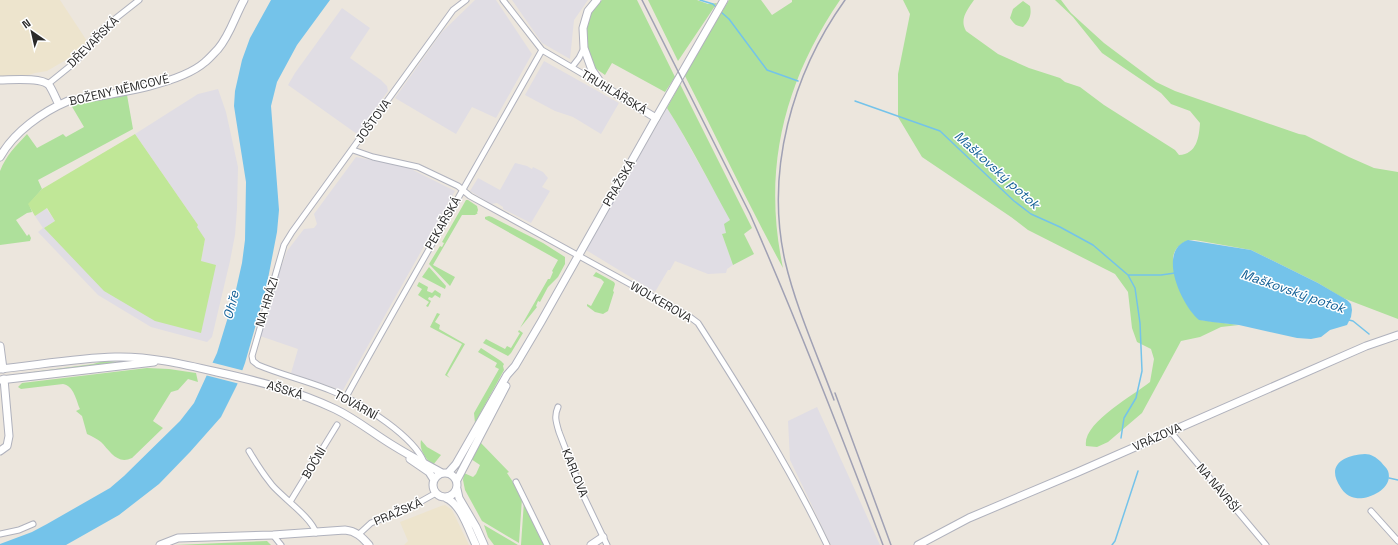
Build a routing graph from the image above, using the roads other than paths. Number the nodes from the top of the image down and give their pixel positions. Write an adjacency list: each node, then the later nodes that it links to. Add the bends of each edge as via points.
1 (138, 0): 11 (street, DŘEVAŘSKÁ, via 106,26 74,63)
2 (244, 0): 13 (main road, BOŽENY NĚMCOVÉ, via 225,38 206,62 198,67 143,87 68,101)
3 (466, 0): 15 (street, JOŠTOVA, via 453,10)
4 (503, 0): 8 (street, TRUHLÁŘSKÁ)
5 (597, 0): 7 (main road, via 585,19 582,35)
6 (724, 0): 14 (main road, PRAŽSKÁ)
7 (584, 48): 9 (street, TRUHLÁŘSKÁ); 12 (main road)
8 (542, 50): 9 (street, TRUHLÁŘSKÁ); 17 (street, PEKAŘSKÁ)
9 (572, 67): 12 (street, TRUHLÁŘSKÁ)
10 (0, 80): 11 (main road, via 31,80)
11 (48, 84): 13 (main road)
12 (600, 84): 14 (main road, TRUHLÁŘSKÁ)
13 (59, 105): 16 (main road, BOŽENY NĚMCOVÉ, via 18,134)
14 (656, 118): 19 (main road, PRAŽSKÁ)
15 (353, 150): 17 (street, WOLKEROVA, via 373,158 418,167); 18 (street, JOŠTOVA)
16 (0, 158)
17 (463, 190): 19 (street, WOLKEROVA); 27 (street, PEKAŘSKÁ)
18 (284, 245): 22 (street, NA HRÁZI)
19 (579, 255): 24 (main road, PRAŽSKÁ); 59 (street, WOLKEROVA, via 690,316 698,323 771,441)
20 (1398, 335): 30 (main road, VRÁZOVA, via 1366,346)
21 (0, 346): 25 (main road)
22 (252, 360): 27 (street, TOVÁRNÍ, via 258,365)
23 (164, 361): 25 (main road, AŠSKÁ, via 115,357); 26 (main road, AŠSKÁ); 31 (main road, AŠSKÁ, via 246,378 291,391 327,405)
24 (515, 366): 35 (main road, PRAŽSKÁ, via 507,375 456,464); 37 (main road, PRAŽSKÁ)
25 (1, 369): 26 (main road)
26 (2, 380): 32 (main road, via 9,436 7,446)
27 (346, 397): 34 (street, TOVÁRNÍ, via 396,429 418,451)
28 (558, 407): 49 (street, KARLOVA, via 555,414 558,430 584,497)
29 (337, 425): 42 (street, BOČNÍ)
30 (1170, 431): 60 (main road, VRÁZOVA, via 969,518); 61 (street, NA NÁVRŠÍ)
31 (395, 447): 34 (main road, AŠSKÁ); 36 (main road, AŠSKÁ, via 429,472)
32 (0, 451)
33 (249, 451): 42 (street, via 272,486)
34 (424, 462): 35 (main road, AŠSKÁ)
35 (445, 473): 36 (main road); 37 (main road)
36 (434, 480): 40 (main road)
37 (457, 480): 39 (main road)
38 (516, 482): 56 (street)
39 (457, 489): 41 (main road, via 453,495); 55 (main road, via 459,498)
40 (436, 494): 41 (main road); 48 (street, PRAŽSKÁ, via 371,523)
41 (446, 498): 54 (main road, via 457,507)
42 (290, 502): 45 (street)
43 (1371, 511): 50 (street)
44 (34, 524): 46 (street)
45 (316, 533): 47 (main road); 48 (main road, via 348,530)
46 (0, 534)
47 (273, 535): 51 (main road, via 178,538); 52 (street)
48 (358, 535): 53 (main road)
49 (603, 537): 57 (main road); 58 (street, KARLOVA)
50 (1398, 541)
51 (160, 545)
52 (281, 545)
53 (368, 545)
54 (476, 545)
55 (484, 545)
56 (547, 545)
57 (591, 545)
58 (607, 545)
59 (827, 545)
60 (918, 545)
61 (1266, 545)

